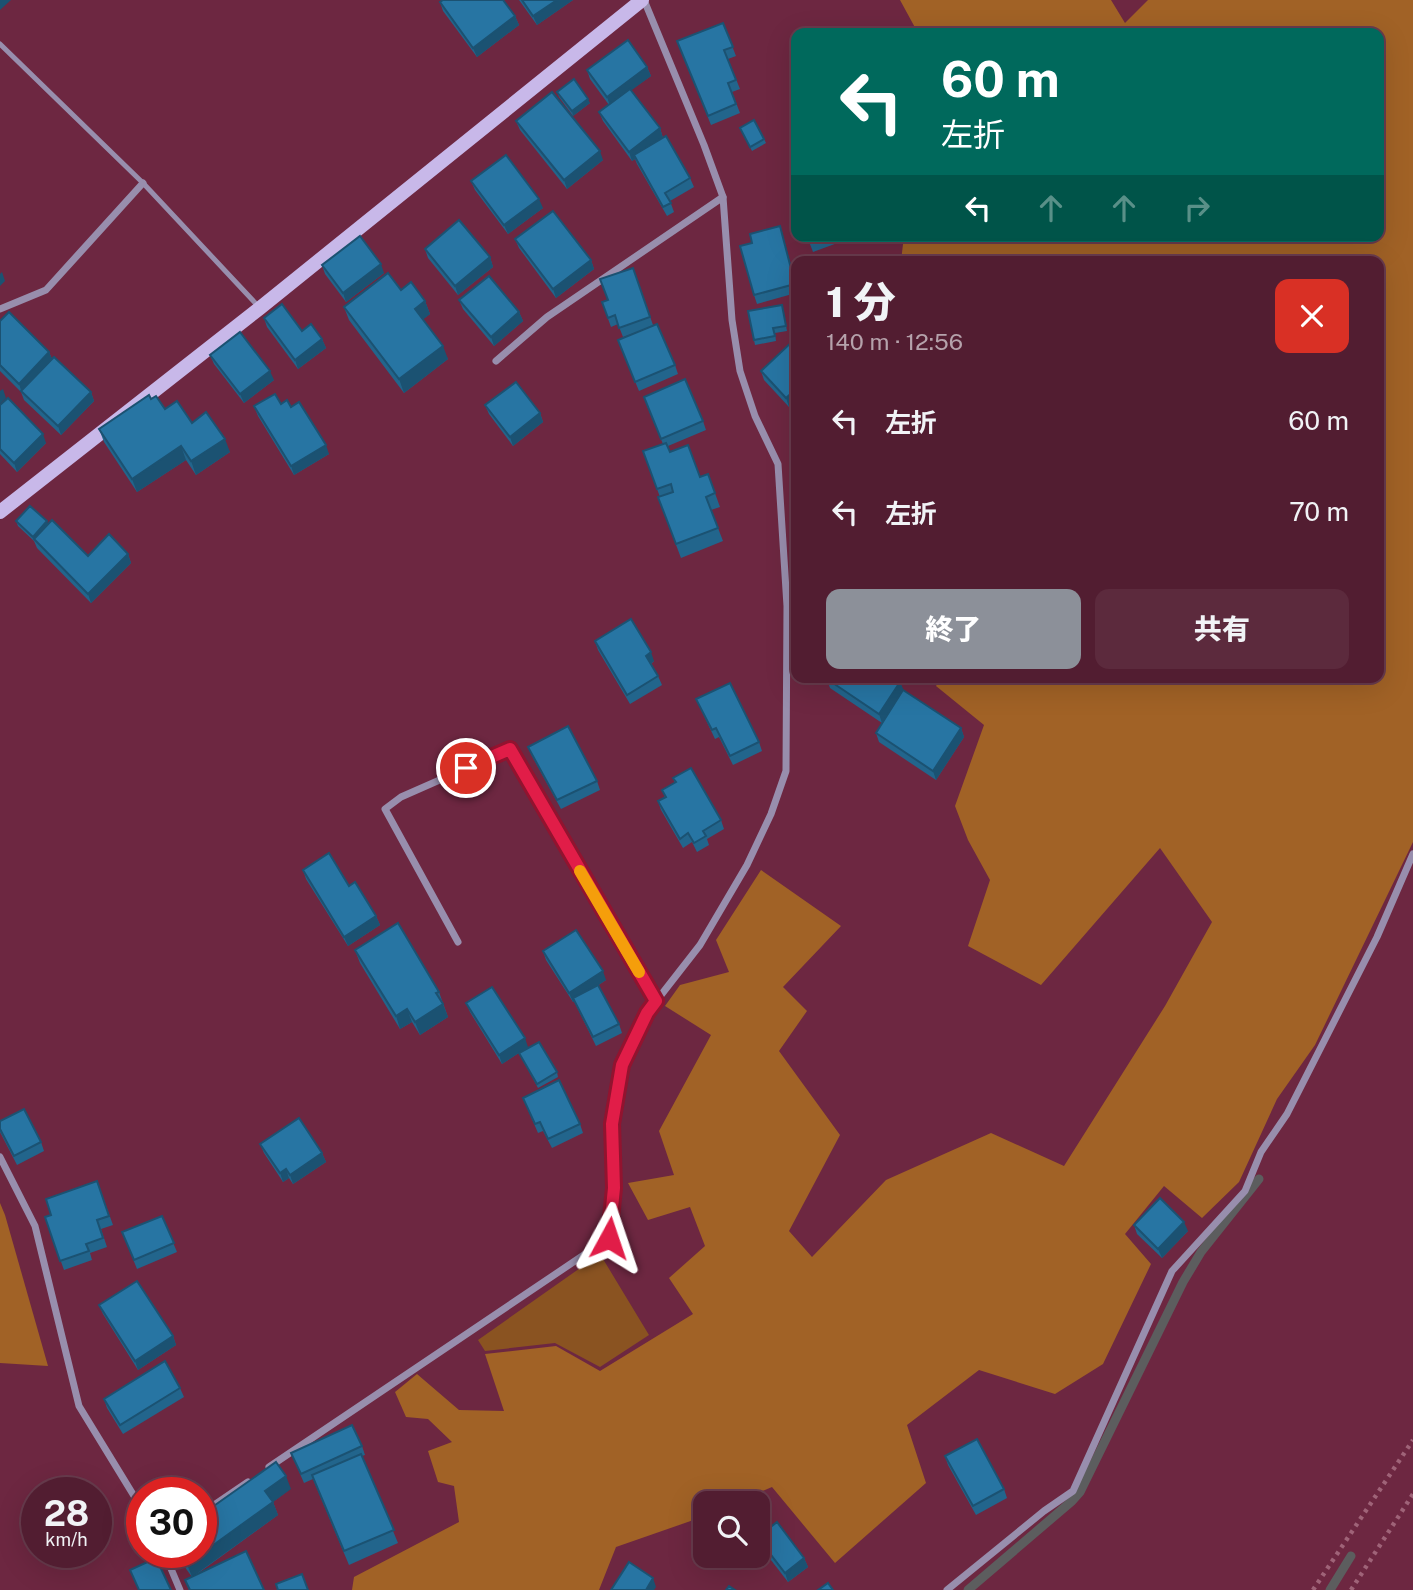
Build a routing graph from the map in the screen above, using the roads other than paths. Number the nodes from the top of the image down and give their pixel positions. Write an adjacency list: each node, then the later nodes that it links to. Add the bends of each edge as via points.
1 (643, 0): 4 (street); 5 (street)
2 (0, 44): 3 (lane)
3 (143, 183): 5 (lane); 6 (street, via 46,290)
4 (723, 197): 7 (street, via 547,317); 11 (street, via 740,371 778,464 787,606 786,771 747,865 700,945)
5 (260, 308): 8 (street)
6 (0, 309)
7 (496, 361)
8 (0, 512)
9 (1413, 855): 17 (street, via 1377,937 1287,1114 1261,1152 1245,1191 1172,1271 1073,1491)
10 (458, 942): 11 (street, via 385,809 401,797 510,749)
11 (656, 1001): 14 (street, via 622,1065 612,1124 614,1188 609,1238)
12 (0, 1157): 13 (street, via 35,1226 79,1406)
13 (126, 1483)
14 (217, 1503)
15 (171, 1568): 16 (street)
16 (180, 1590)
17 (947, 1590)

